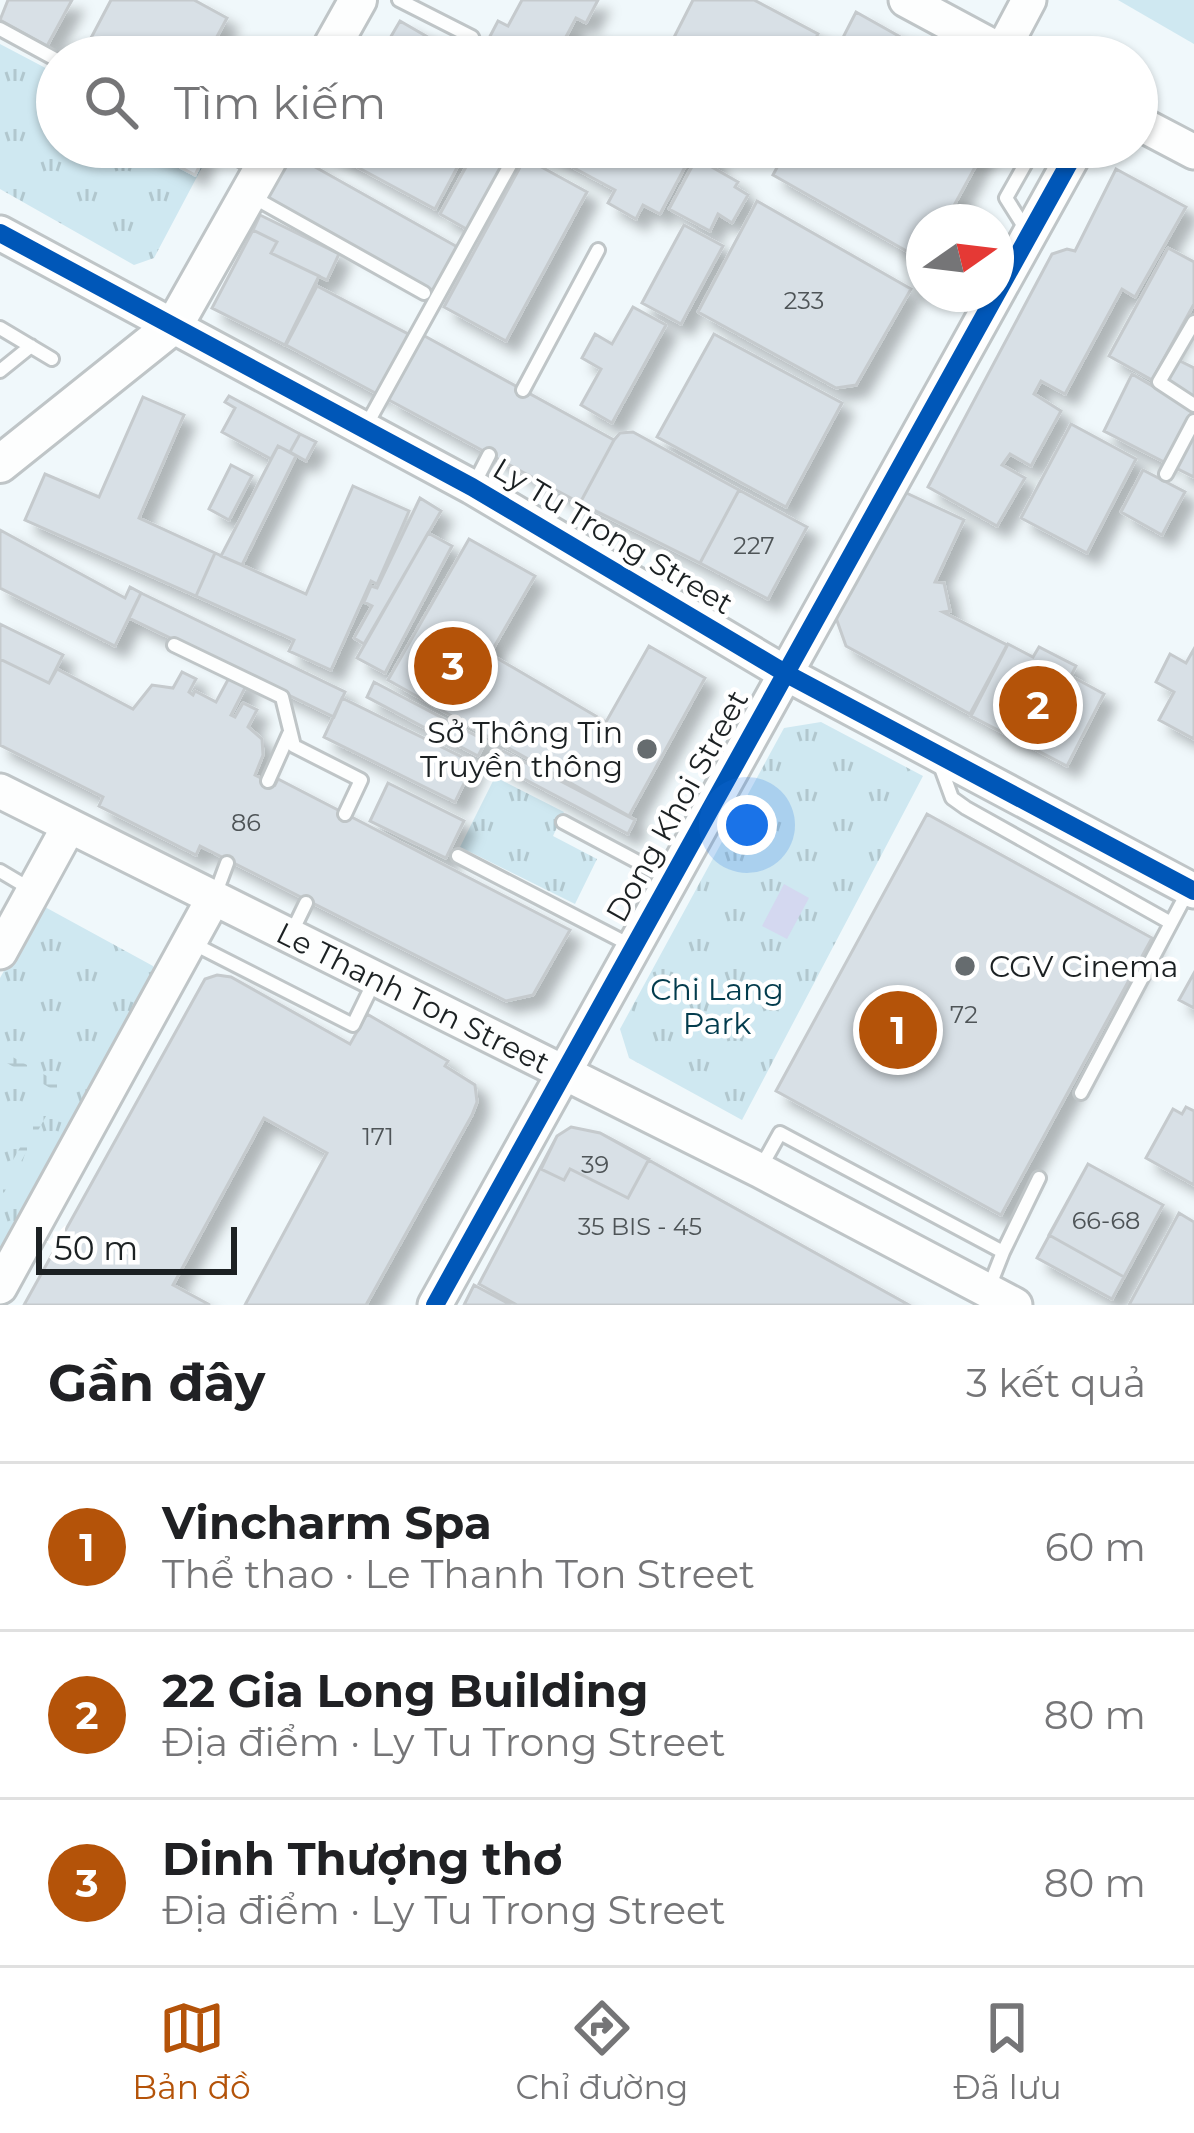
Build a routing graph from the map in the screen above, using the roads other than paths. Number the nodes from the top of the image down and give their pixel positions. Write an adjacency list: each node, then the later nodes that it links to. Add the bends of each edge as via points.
1 (358, 0): 6 (main road)
2 (399, 0): 7 (lane)
3 (907, 0): 8 (street)
4 (1029, 0): 9 (street)
5 (0, 29): 10 (lane)
6 (338, 36)
7 (470, 36)
8 (974, 36)
9 (1014, 36)
10 (36, 49)
11 (1158, 133): 12 (street)
12 (1194, 152)
13 (508, 168): 28 (lane)
14 (1066, 168): 34 (street, Dong Khoi Street)
15 (262, 171): 18 (lane); 20 (main road)
16 (0, 233): 20 (street, Ly Tu Trong Street)
17 (598, 250): 25 (lane)
18 (424, 293)
19 (1194, 322): 26 (lane, via 1159,382)
20 (175, 324): 28 (street, Ly Tu Trong Street); 30 (main road)
21 (0, 328): 22 (lane)
22 (31, 346): 23 (lane); 24 (lane)
23 (52, 359)
24 (0, 371)
25 (523, 390)
26 (1194, 405)
27 (1194, 421): 31 (lane)
28 (364, 429): 32 (street, Ly Tu Trong Street)
29 (489, 454): 32 (lane)
30 (0, 464)
31 (1166, 474)
32 (472, 487): 34 (street, Ly Tu Trong Street)
33 (174, 645): 35 (lane, via 282,697)
34 (785, 673): 36 (street, Ly Tu Trong Street); 45 (street, Dong Khoi Street)
35 (290, 734): 37 (lane); 39 (lane, via 293,746 361,780)
36 (937, 753): 47 (street, Ly Tu Trong Street); 50 (lane, via 952,798)
37 (268, 781)
38 (0, 791): 41 (street, Le Thanh Ton Street)
39 (345, 814)
40 (563, 822): 45 (lane)
41 (69, 826): 46 (street); 48 (street, Le Thanh Ton Street)
42 (458, 856): 53 (lane)
43 (227, 863): 48 (lane)
44 (0, 871): 46 (lane)
45 (671, 879): 53 (street, Dong Khoi Street)
46 (34, 890): 54 (street)
47 (1192, 890): 50 (lane)
48 (213, 899): 51 (street, Le Thanh Ton Street); 52 (street)
49 (306, 903): 51 (lane)
50 (1171, 923): 57 (lane)
51 (290, 937): 55 (street, Le Thanh Ton Street)
52 (189, 942): 55 (lane, via 353,1024); 61 (street)
53 (633, 946): 56 (street, Dong Khoi Street)
54 (0, 952)
55 (375, 981): 56 (street, Le Thanh Ton Street)
56 (562, 1075): 58 (street, Le Thanh Ton Street); 63 (street, Dong Khoi Street)
57 (1081, 1094)
58 (759, 1170): 60 (lane, via 780,1133); 62 (street, Le Thanh Ton Street)
59 (1040, 1178): 60 (lane)
60 (1003, 1252): 62 (lane)
61 (0, 1287)
62 (1001, 1298)
63 (434, 1305)

